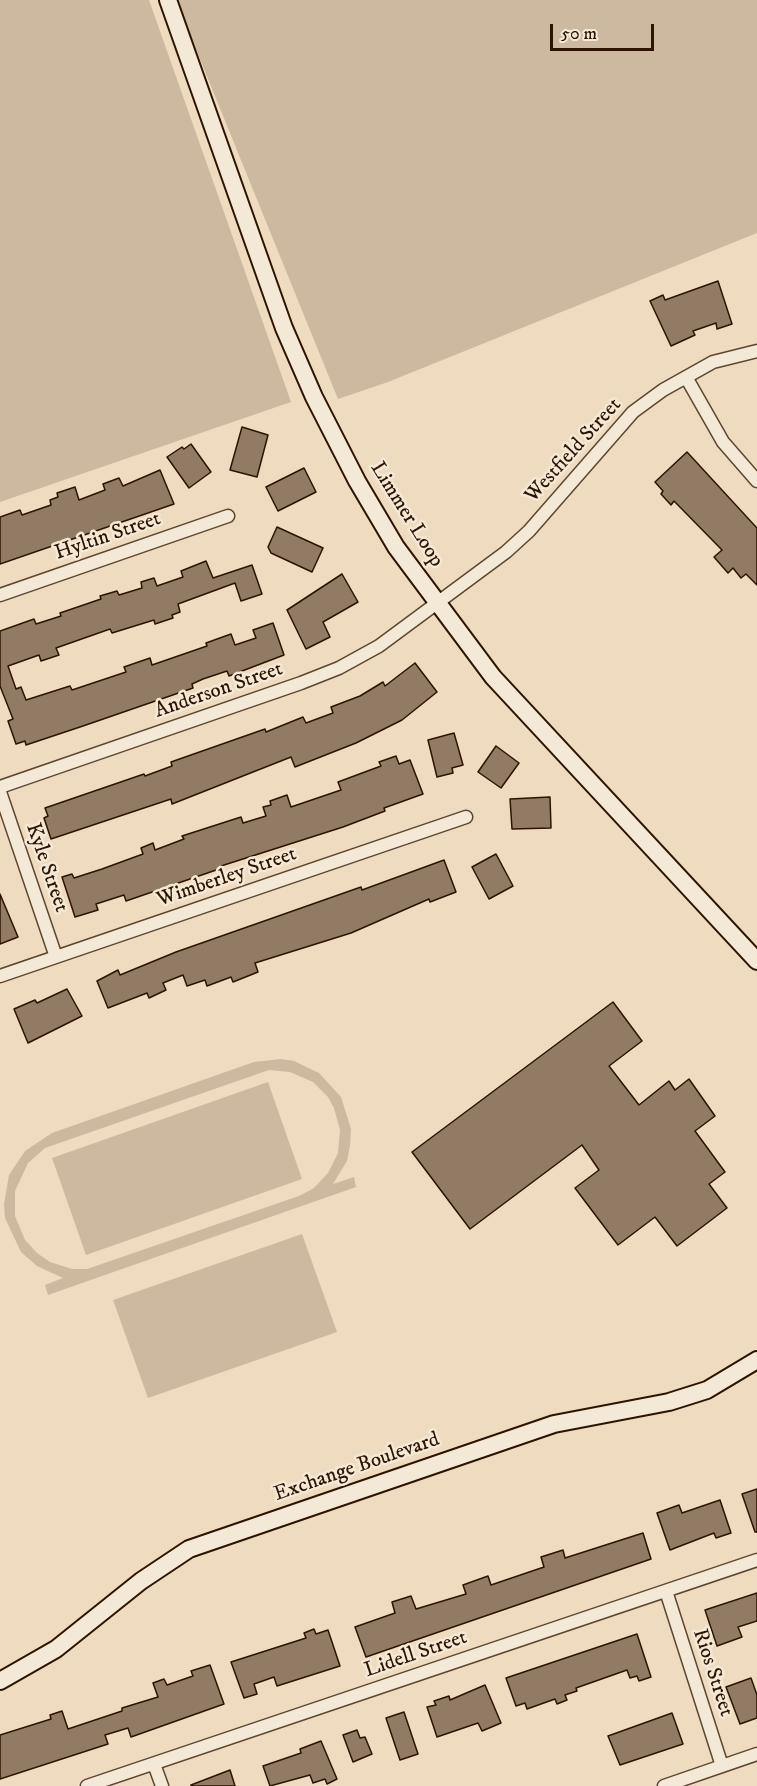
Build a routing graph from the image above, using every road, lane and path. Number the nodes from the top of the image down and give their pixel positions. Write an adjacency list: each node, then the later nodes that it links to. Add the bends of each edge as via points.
1 (168, 0): 7 (street, Limmer Loop, via 284,328 314,397 357,481)
2 (757, 351): 3 (street, Westfield Street, via 714,362)
3 (687, 376): 4 (street, via 723,442); 7 (street, Westfield Street, via 633,412 529,531)
4 (757, 481)
5 (228, 516): 6 (street, Hyltin Street)
6 (0, 595)
7 (436, 604): 8 (street, Anderson Street, via 379,646 339,668); 12 (street, Limmer Loop, via 492,677)
8 (0, 787)
9 (0, 792): 11 (street, Kyle Street)
10 (466, 817): 11 (street, Wimberley Street)
11 (56, 957): 13 (street, Wimberley Street)
12 (757, 961)
13 (0, 976)
14 (757, 1360): 17 (street, Exchange Boulevard, via 698,1393 554,1424 189,1549 141,1581 56,1649)
15 (757, 1560): 16 (street, Lidell Street)
16 (666, 1591): 19 (street, Lidell Street); 20 (street, Rios Street)
17 (0, 1681)
18 (757, 1754): 20 (street)
19 (154, 1764): 21 (street, Lidell Street); 22 (street)
20 (722, 1766): 23 (street)
21 (87, 1786)
22 (162, 1786)
23 (664, 1786)

